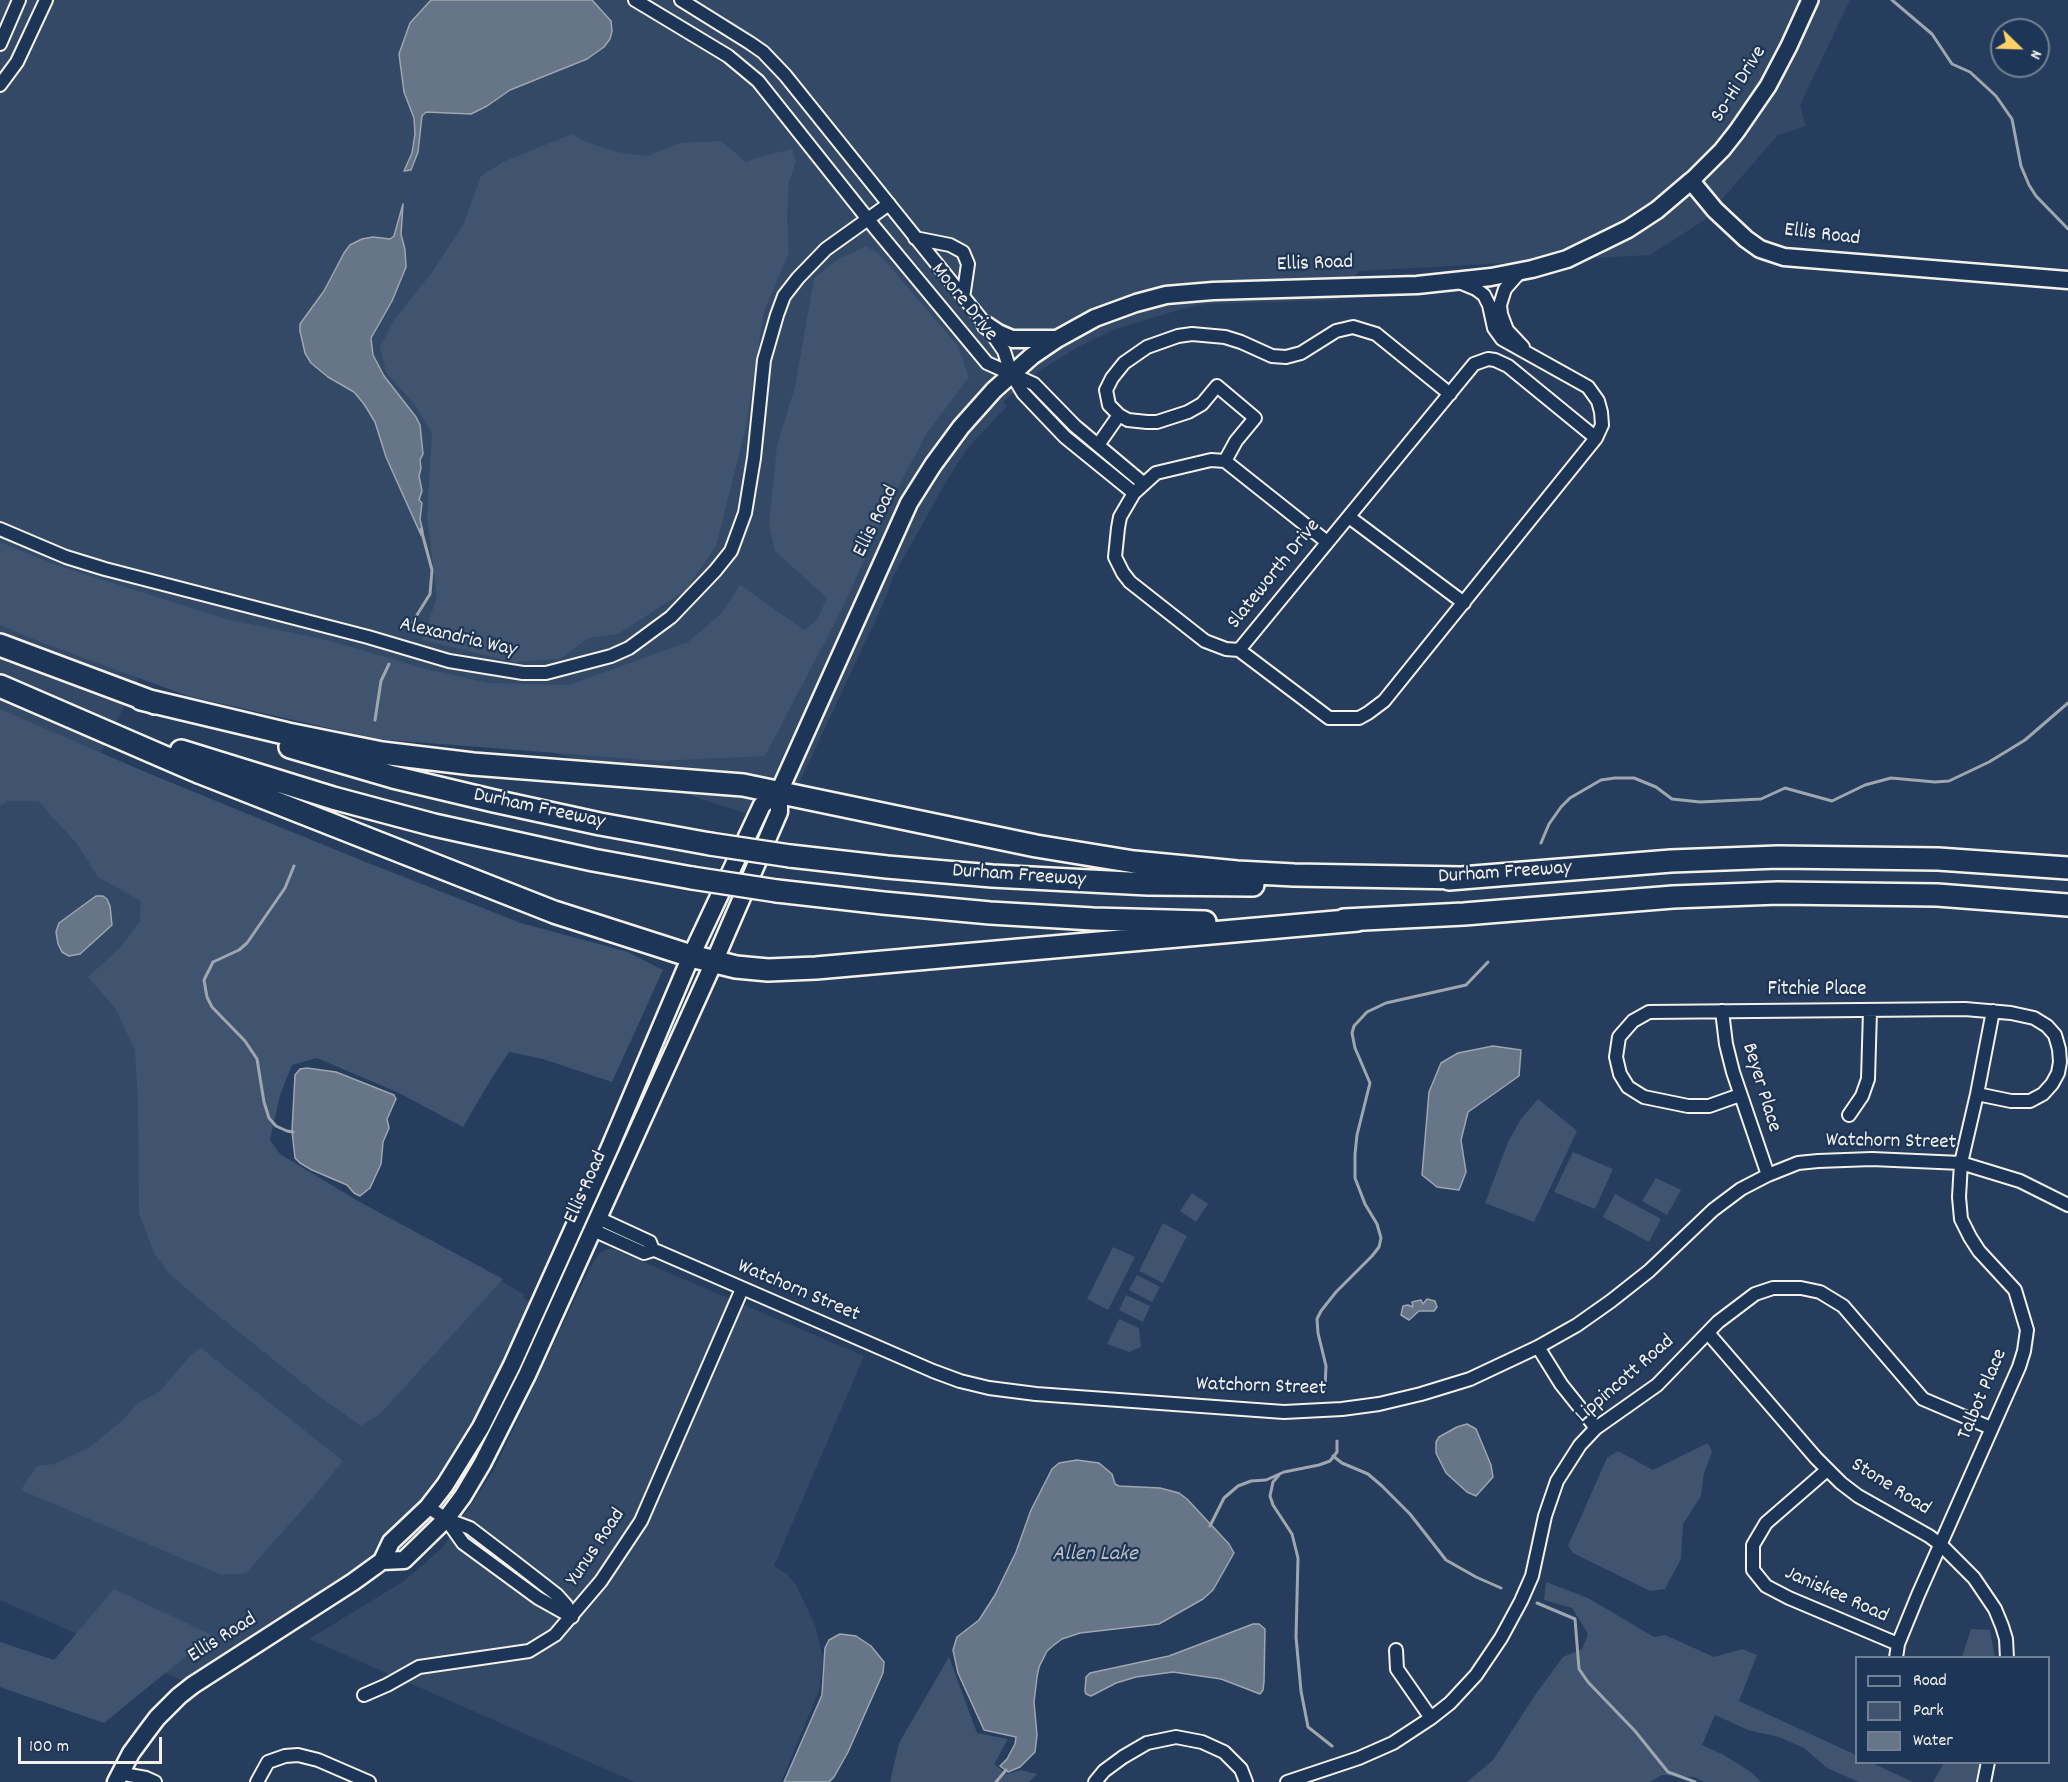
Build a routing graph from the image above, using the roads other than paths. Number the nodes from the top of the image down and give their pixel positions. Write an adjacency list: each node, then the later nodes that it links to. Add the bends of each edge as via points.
1 (19, 0): 6 (street)
2 (46, 0): 7 (street, via 17,62)
3 (635, 0): 10 (street, Moore Drive, via 728,56 758,81)
4 (681, 0): 9 (street, Moore Drive, via 763,52)
5 (1810, 0): 8 (street, So-Hi Drive, via 1779,67 1753,109 1722,150)
6 (0, 44)
7 (0, 85)
8 (1691, 181): 12 (main road, Ellis Road, via 1628,229 1567,259); 13 (main road, Ellis Road, via 1746,239 1784,258)
9 (889, 204): 10 (street, Alexandria Way); 11 (street, Moore Drive)
10 (868, 219): 19 (street, Moore Drive, via 987,363); 27 (street, Alexandria Way, via 826,249 784,296 764,360 745,513 731,551 671,617 629,648 611,656 546,673 449,662 105,569)
11 (915, 238): 15 (street, Moore Drive); 15 (street, via 950,245 963,252 968,264)
12 (1520, 272): 14 (main road, Ellis Road); 18 (street, via 1503,293 1501,314 1512,337)
13 (2068, 280)
14 (1457, 281): 17 (main road, Ellis Road, via 1174,294 1115,310); 18 (street, via 1484,295 1494,328 1502,339)
15 (963, 298): 16 (street, Moore Drive)
16 (986, 326): 17 (main road, via 1012,339); 19 (street, Moore Drive, via 1004,351)
17 (1057, 339): 19 (main road, Ellis Road)
18 (1530, 354): 22 (street, via 1587,387 1598,401 1602,425)
19 (1011, 373): 23 (street, via 1034,384); 25 (street, via 1023,393 1065,437); 34 (main road, Ellis Road, via 961,427 909,503)
20 (1450, 394): 21 (street, via 1376,334 1353,327 1336,331 1301,353 1279,357 1225,337 1192,334 1147,347 1124,363 1106,390 1109,405); 22 (street, Slateworth Drive, via 1474,364 1495,360 1508,366); 26 (street, Slateworth Drive)
21 (1119, 415): 23 (street); 24 (street, via 1135,421 1157,422 1196,409 1217,386 1255,418)
22 (1596, 438): 29 (street, Slateworth Drive)
23 (1098, 445): 25 (street)
24 (1225, 461): 25 (street, via 1211,460 1156,473); 28 (street)
25 (1139, 488): 31 (street, via 1123,511 1118,528 1118,565 1130,582 1205,642)
26 (1349, 517): 28 (street, Slateworth Drive); 29 (street, Slateworth Drive)
27 (0, 529)
28 (1327, 542): 31 (street, Slateworth Drive)
29 (1464, 603): 31 (street, Slateworth Drive, via 1384,701 1359,718 1329,718)
30 (0, 645): 33 (highway, Durham Freeway)
31 (1239, 650)
32 (0, 685): 38 (highway, Durham Freeway, bridge, via 178,750 333,798 516,844 692,878 936,908 1093,919); 39 (highway, via 292,810 554,912)
33 (141, 699): 34 (highway, via 382,753 473,764 726,782); 36 (highway, Durham Freeway, bridge, via 393,777 545,813 790,856 971,875 1138,884 1305,885)
34 (779, 792): 36 (highway, via 1036,846 1134,862 1294,875); 39 (main road, Ellis Road, via 762,805); 40 (main road, Ellis Road, via 778,812)
35 (2068, 868): 36 (highway, Durham Freeway, via 1938,859 1778,857 1671,861)
36 (1461, 878)
37 (2068, 905): 38 (highway, Durham Freeway, via 1936,895 1778,893)
38 (1358, 920): 40 (highway, via 816,969 752,969)
39 (691, 956): 40 (highway); 47 (main road, Ellis Road)
40 (714, 962): 52 (main road, Ellis Road)
41 (1722, 1011): 42 (street, Fitchie Place); 45 (street, Beyer Place, via 1726,1044); 45 (street, Fitchie Place, via 1649,1011 1619,1037 1616,1057 1628,1087 1644,1097 1709,1106)
42 (1870, 1011): 43 (street, Fitchie Place); 46 (street, via 1868,1079)
43 (1993, 1011): 44 (street, Talbot Place); 44 (street, Fitchie Place, via 2034,1018 2047,1026 2059,1048 2058,1073 2043,1094 2030,1101)
44 (1977, 1094): 48 (street, Talbot Place)
45 (1740, 1095): 49 (street, Beyer Place)
46 (1849, 1114)
47 (610, 1147): 51 (main road, Ellis Road); 52 (main road, via 611,1160 591,1213)
48 (1961, 1163): 49 (street, Watchorn Street, via 1872,1158 1818,1161 1798,1163); 50 (street, Watchorn Street, via 2020,1181); 58 (street, Talbot Place, via 1961,1219 1979,1251 2014,1290 2027,1330 2019,1367)
49 (1768, 1175): 56 (street, Watchorn Street, via 1713,1210 1611,1301)
50 (2068, 1205)
51 (578, 1216): 54 (main road, via 577,1233 551,1302); 60 (main road, Ellis Road, via 481,1427)
52 (595, 1224): 53 (street, Watchorn Street, via 644,1253 653,1250); 54 (main road, Ellis Road)
53 (742, 1289): 56 (street, Watchorn Street, via 933,1371 989,1388 1036,1394 1284,1412 1342,1409 1379,1404 1470,1379); 64 (street, Yunus Road, via 641,1521)
54 (555, 1313): 61 (main road, Ellis Road, via 482,1464)
55 (1708, 1333): 57 (street, Lippincott Road, via 1656,1385); 58 (street, Lippincott Road, via 1755,1294 1773,1288 1820,1292 1843,1306 1923,1399); 59 (street, Stone Road)
56 (1538, 1347): 57 (street)
57 (1596, 1428): 70 (street, Lippincott Road, via 1557,1481 1532,1576 1501,1638 1476,1675)
58 (1991, 1428): 62 (street, Talbot Place)
59 (1827, 1470): 62 (street, Stone Road, via 1858,1496); 65 (street, Janiskee Road, via 1766,1523 1753,1545 1753,1570 1766,1586 1789,1598)
60 (428, 1507): 61 (street); 63 (main road, Ellis Road, via 391,1542)
61 (446, 1519): 63 (main road, Ellis Road, via 404,1560); 64 (street, via 463,1543 538,1598)
62 (1941, 1545): 65 (street, Talbot Place); 68 (street, Stone Road, via 1974,1578 1995,1609 2006,1639)
63 (382, 1561): 72 (main road, Ellis Road, via 193,1685 157,1718 131,1753)
64 (572, 1617): 69 (street, Yunus Road, via 555,1635 529,1651 418,1667)
65 (1898, 1644): 67 (street, Talbot Place)
66 (1396, 1650): 70 (street, via 1397,1669)
67 (1896, 1656)
68 (2007, 1656)
69 (364, 1695)
70 (1431, 1718): 78 (street, Lippincott Road, via 1384,1747)
71 (1988, 1764): 79 (street)
72 (125, 1777): 73 (street)
73 (155, 1782)
74 (257, 1782): 75 (street, via 268,1762 298,1755)
75 (369, 1782)
76 (1095, 1782): 77 (street, via 1122,1757 1147,1743 1176,1737 1224,1752 1241,1769)
77 (1246, 1782)
78 (1287, 1782)
79 (1984, 1782)

